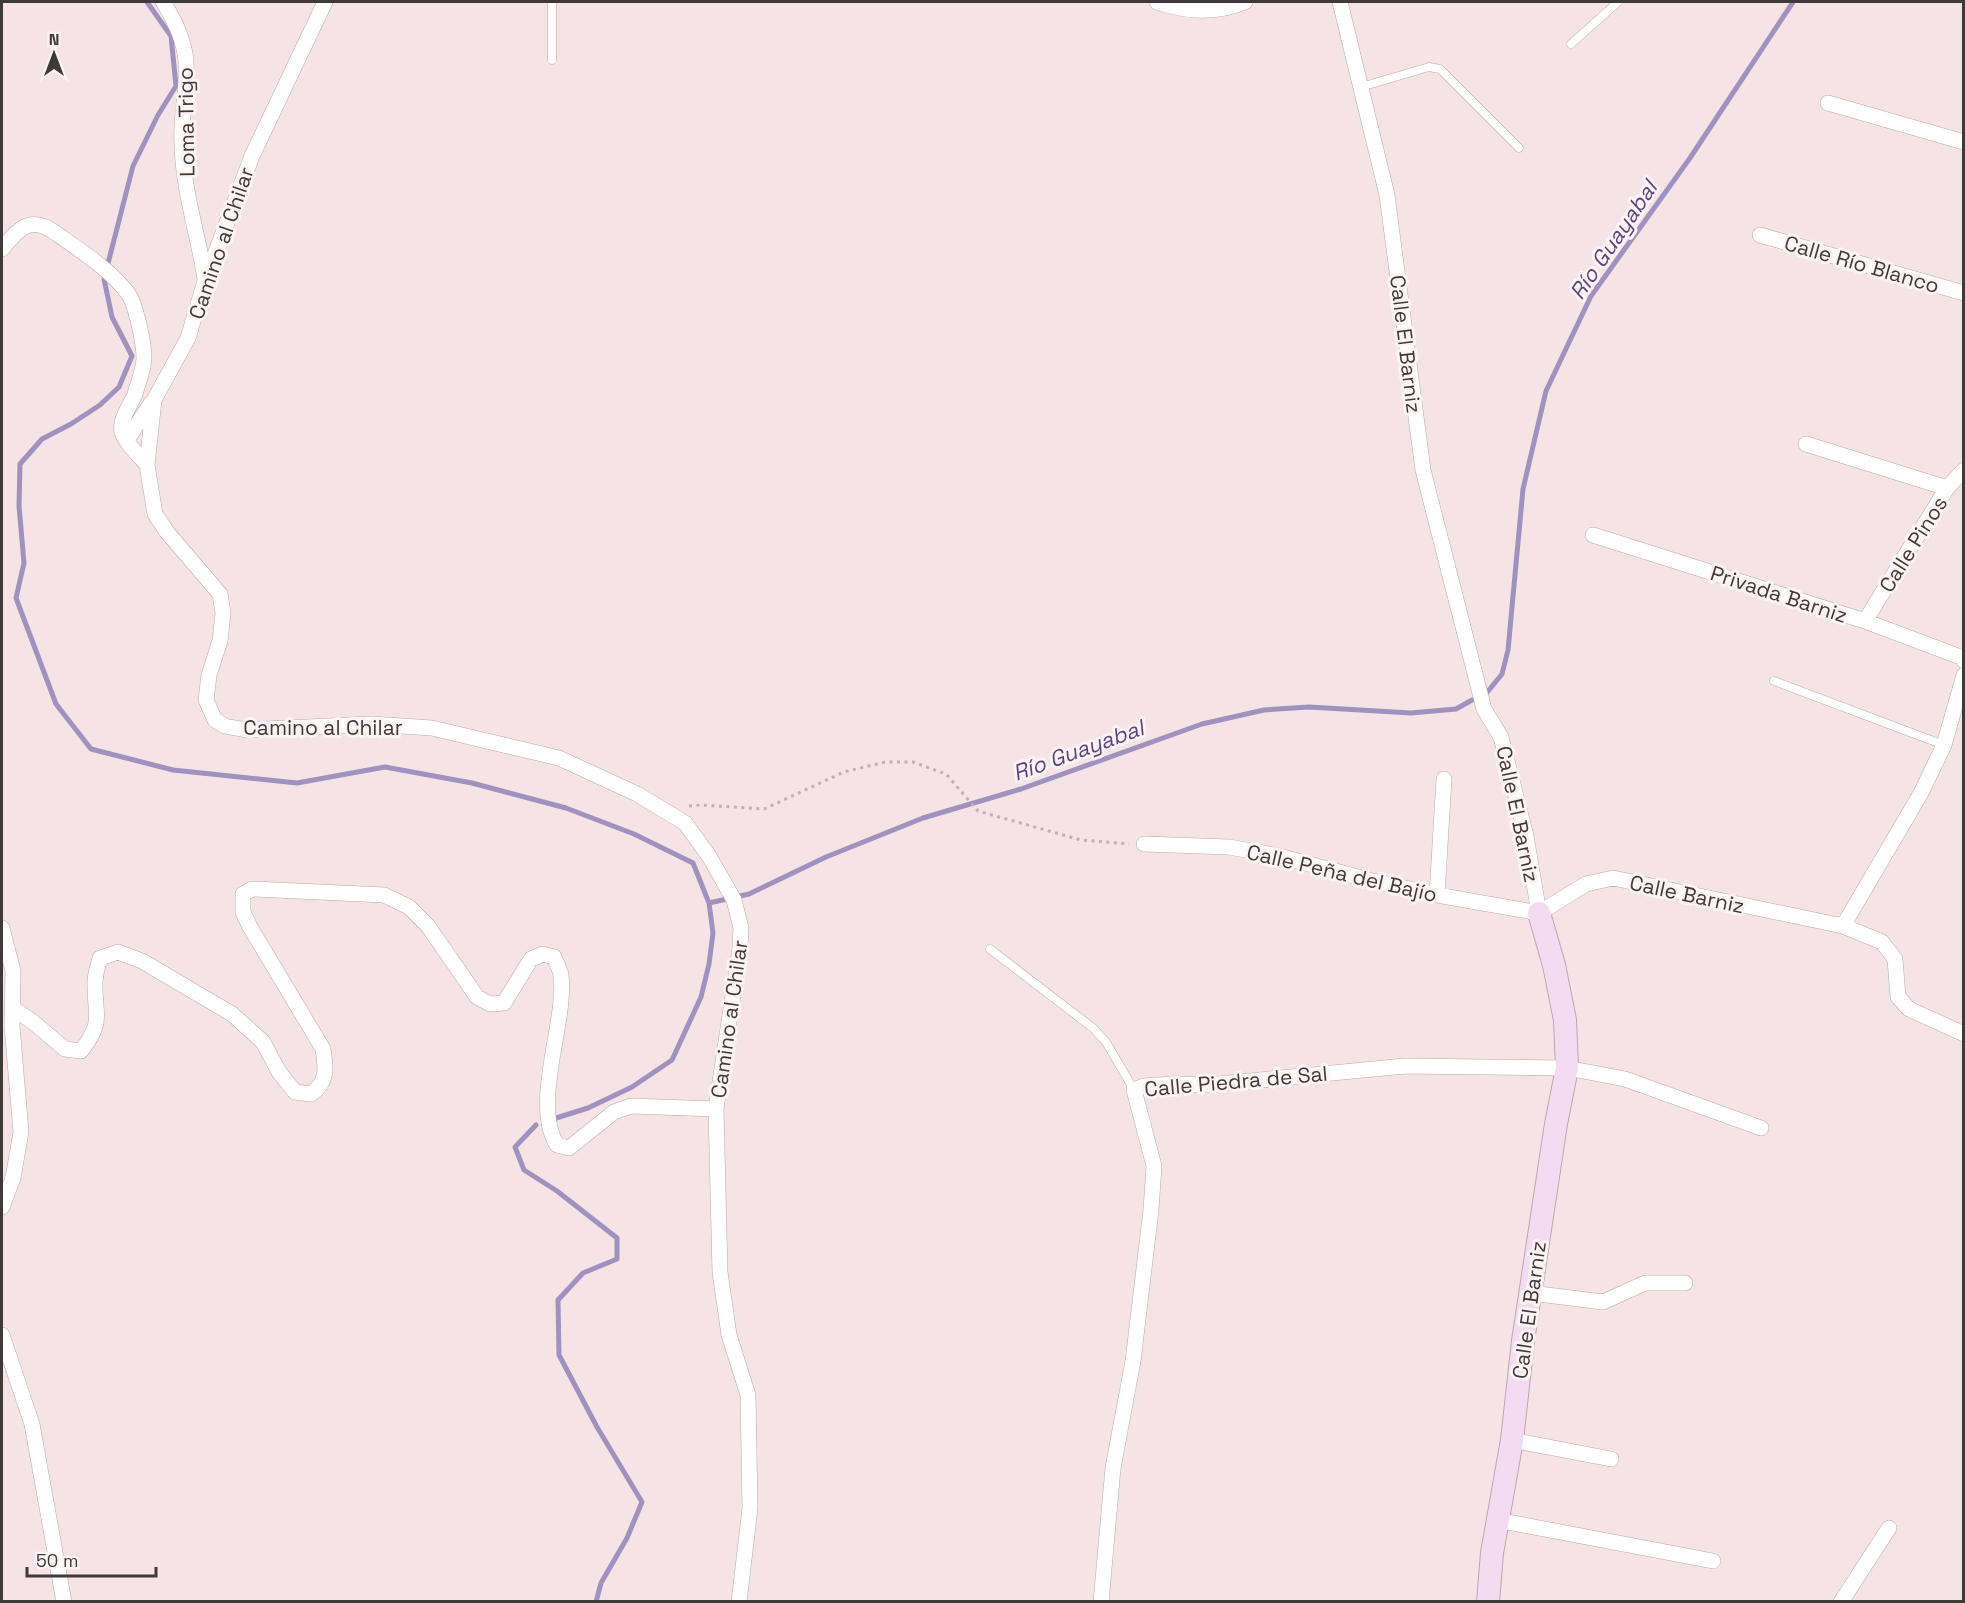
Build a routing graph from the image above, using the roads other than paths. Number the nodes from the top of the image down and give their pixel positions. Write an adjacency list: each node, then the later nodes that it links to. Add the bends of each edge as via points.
1 (164, 2): 16 (street, Loma Trigo, via 180,35 186,61 181,143)
2 (324, 2): 16 (street, Camino al Chilar, via 252,156)
3 (552, 2): 9 (lane)
4 (1157, 2): 5 (street, via 1182,10 1201,10 1224,9)
5 (1245, 2)
6 (1340, 2): 10 (street, Calle El Barniz)
7 (1618, 2): 8 (lane)
8 (1571, 44)
9 (552, 60)
10 (1361, 87): 13 (lane, via 1429,67 1440,69); 33 (street, Calle El Barniz, via 1387,195 1423,470 1484,709 1501,737 1526,836)
11 (1828, 103): 12 (street)
12 (1964, 142)
13 (1519, 147)
14 (1760, 236): 17 (street, Calle Río Blanco)
15 (2, 249): 19 (street, via 28,225 45,225 129,294 140,328 144,359 135,396 123,420)
16 (205, 281): 18 (street, Camino al Chilar, via 188,338)
17 (1964, 293)
18 (154, 399): 19 (street); 21 (street, Camino al Chilar)
19 (127, 440): 21 (street)
20 (1806, 444): 23 (street)
21 (147, 465): 41 (street, Camino al Chilar, via 155,514 220,594 220,641 206,700 215,720 246,730 372,724 432,728 559,758 684,823 709,856 732,898 741,928)
22 (1964, 470): 23 (street, Calle Pinos)
23 (1947, 488): 25 (street, Calle Pinos)
24 (1593, 535): 25 (street, Privada Barniz)
25 (1865, 621): 26 (street, Privada Barniz)
26 (1963, 660)
27 (1964, 675): 29 (street)
28 (1774, 681): 29 (lane)
29 (1944, 745): 34 (street, via 1921,793)
30 (1444, 779): 32 (street)
31 (1144, 844): 32 (street, Calle Peña del Bajío, via 1229,847)
32 (1437, 895): 33 (street, Calle Peña del Bajío)
33 (1539, 913): 34 (street, Calle Barniz, via 1586,884 1613,878); 39 (street, Calle El Barniz, via 1565,1020)
34 (1843, 926): 38 (street, Calle Barniz, via 1882,942 1895,959 1898,997 1909,1009)
35 (2, 928): 37 (street, via 13,971)
36 (990, 949): 40 (lane, via 1094,1028)
37 (14, 1009): 41 (street, via 65,1049 81,1051 92,1037 98,1017 95,981 100,958 118,952 142,961 232,1014 263,1042 295,1092 311,1094 320,1088 326,1069 323,1049 250,927 243,912 243,894 252,889 384,895 409,907 428,926 477,997 490,1004 504,1003 531,959 543,954 554,957 561,973 561,995 548,1100 550,1135 557,1145 569,1148 614,1112 631,1106); 43 (street, via 21,1132 13,1178)
38 (1964, 1034)
39 (1567, 1068): 40 (street, Calle Piedra de Sal, via 1405,1066 1209,1085 1144,1086); 42 (street, Calle Piedra de Sal, via 1625,1078); 45 (street, Calle El Barniz)
40 (1134, 1090): 54 (street, Calle Piedra de Sal, via 1154,1166 1133,1361 1113,1468)
41 (716, 1109): 53 (street, Camino al Chilar, via 720,1272 729,1335 748,1395 750,1508)
42 (1761, 1128)
43 (2, 1207)
44 (1685, 1283): 45 (street, via 1645,1283 1603,1302)
45 (1531, 1293): 47 (street, Calle El Barniz)
46 (2, 1335): 52 (street, via 32,1424)
47 (1512, 1440): 48 (street); 49 (street, Calle El Barniz)
48 (1611, 1459)
49 (1497, 1520): 51 (street); 55 (street, Calle El Barniz)
50 (1889, 1528): 56 (street)
51 (1713, 1561)
52 (64, 1602)
53 (739, 1602)
54 (1101, 1602)
55 (1488, 1602)
56 (1841, 1602)

